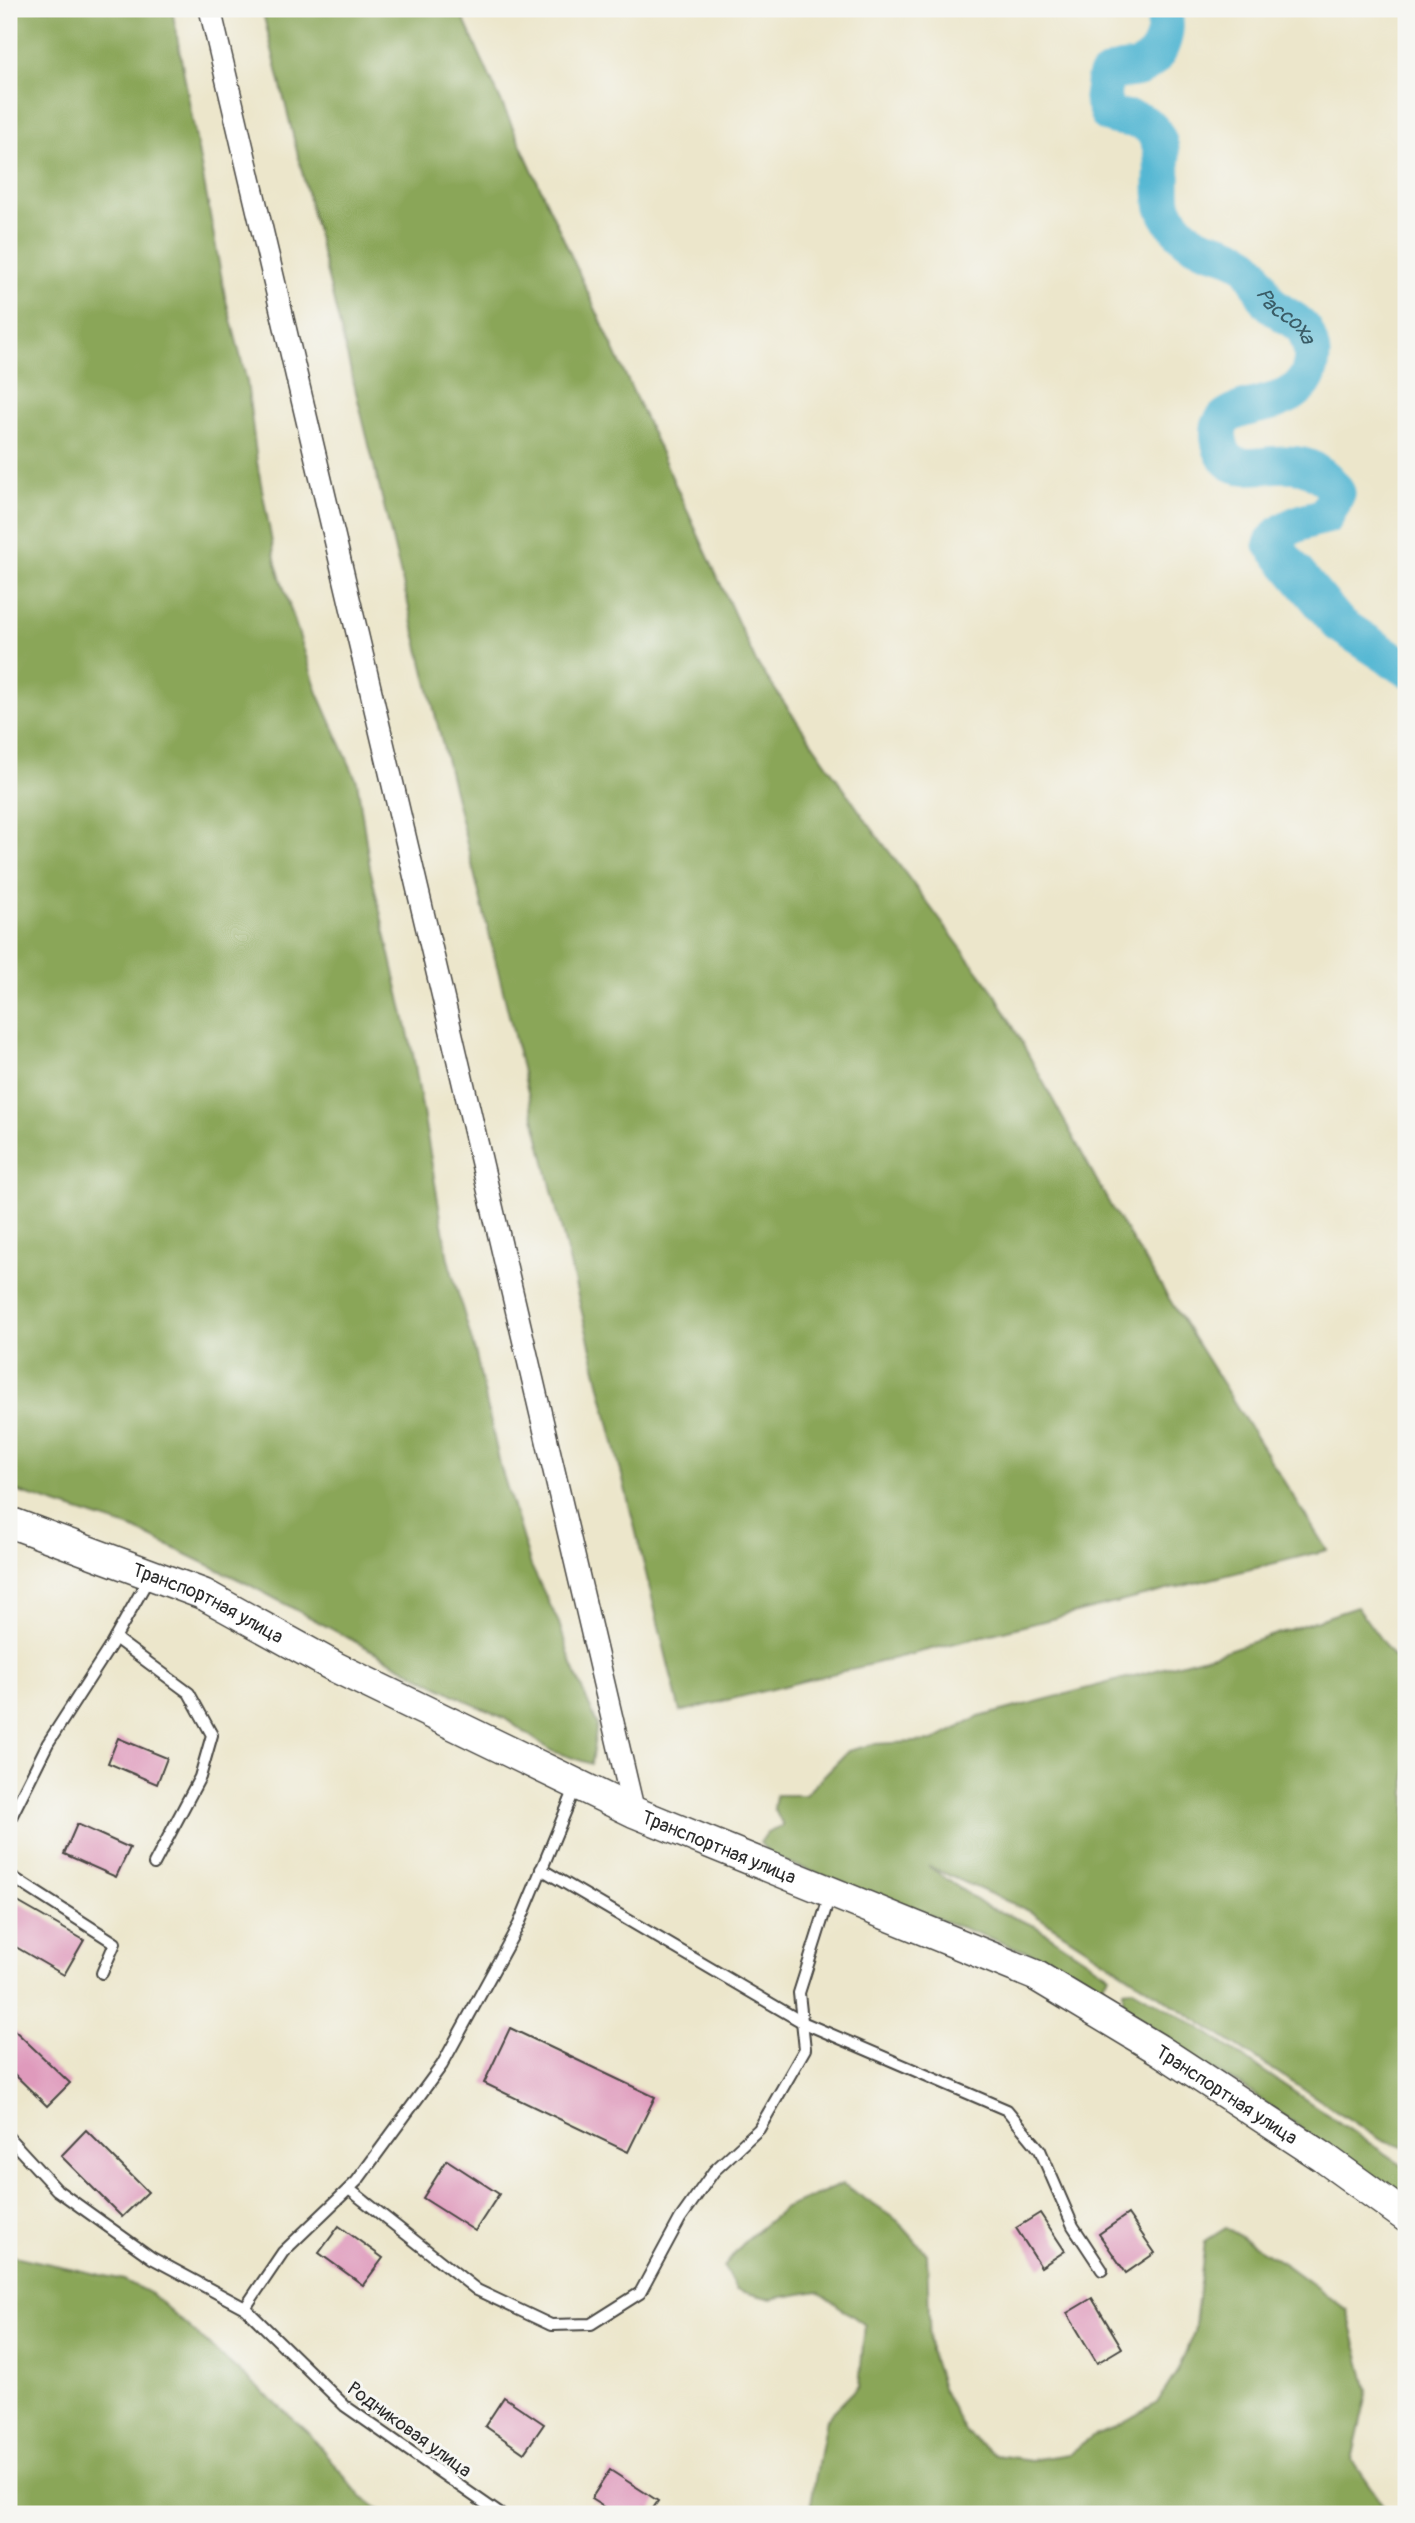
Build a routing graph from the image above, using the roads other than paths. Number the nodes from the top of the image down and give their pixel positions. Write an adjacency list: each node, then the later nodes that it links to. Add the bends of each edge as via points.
1 (210, 9): 6 (street)
2 (9, 1522): 3 (main road, Транспортная улица)
3 (152, 1574): 4 (lane); 5 (main road, Транспортная улица, via 203,1594 347,1673)
4 (115, 1638): 7 (lane, via 48,1743); 8 (lane, via 189,1693 212,1735 200,1777)
5 (576, 1786): 6 (main road, Транспортная улица); 9 (lane)
6 (634, 1812): 11 (main road, Транспортная улица)
7 (9, 1821)
8 (154, 1864)
9 (541, 1869): 13 (lane); 15 (lane, via 519,1924 442,2065)
10 (9, 1875): 12 (lane, via 115,1943)
11 (831, 1892): 13 (lane, via 799,1993); 16 (main road, Транспортная улица, via 1035,1975 1158,2049)
12 (102, 1973)
13 (802, 2022): 15 (lane, via 804,2049 759,2129 714,2171 640,2293 592,2324 551,2325 477,2290); 17 (lane, via 1007,2110 1040,2150 1073,2226)
14 (9, 2138): 18 (lane, Родниковая улица, via 57,2190 152,2258)
15 (349, 2189): 18 (lane, via 283,2252)
16 (1406, 2217)
17 (1102, 2270)
18 (245, 2308): 19 (lane, Родниковая улица, via 345,2406)
19 (500, 2514)

